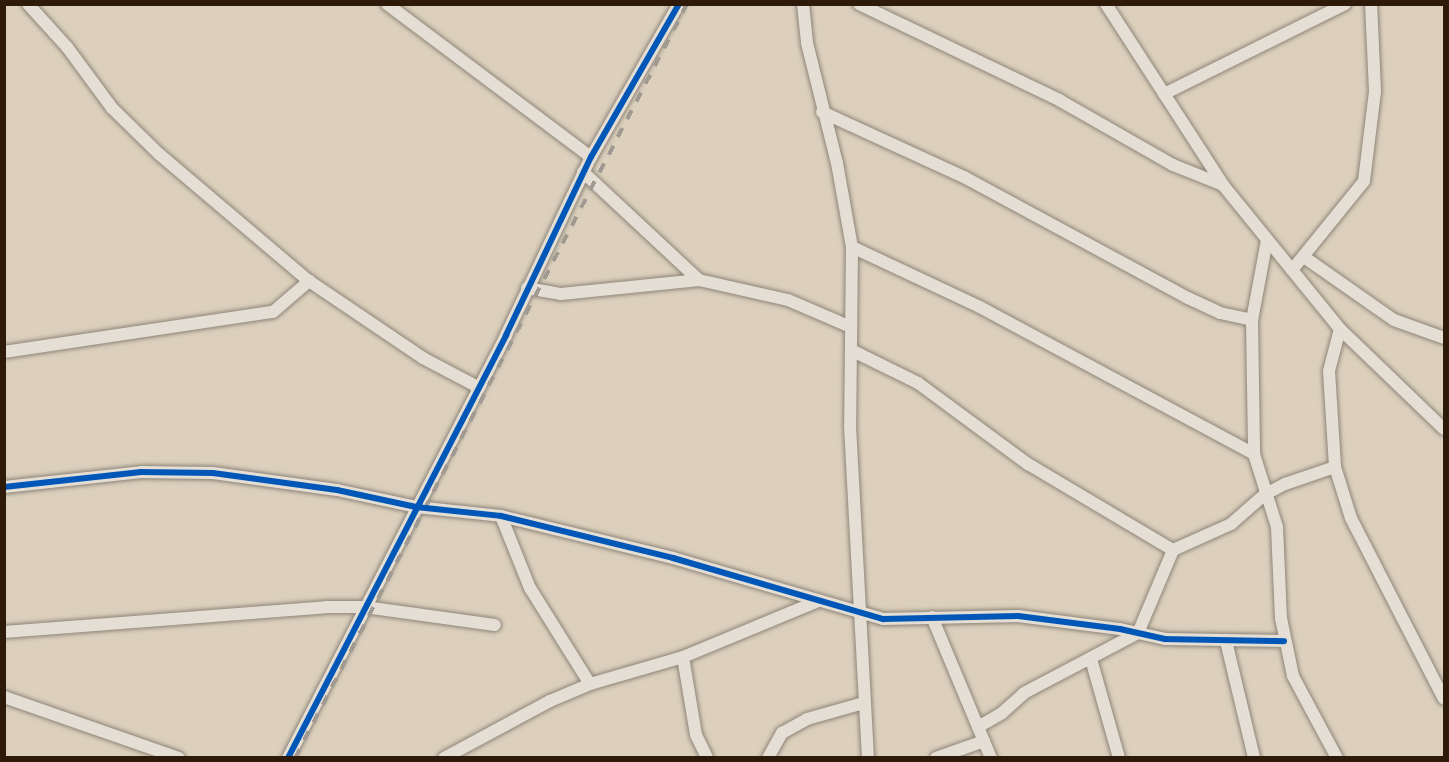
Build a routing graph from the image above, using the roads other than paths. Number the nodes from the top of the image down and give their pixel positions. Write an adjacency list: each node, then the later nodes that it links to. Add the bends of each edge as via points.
1 (28, 4): 19 (street, via 67,47 112,108 159,154)
2 (387, 4): 11 (street)
3 (679, 4): 11 (street)
4 (803, 4): 10 (street)
5 (859, 4): 13 (street, via 1059,100 1173,165)
6 (1106, 4): 9 (street)
7 (1345, 4): 9 (street)
8 (1371, 4): 16 (street, via 1375,91 1364,181)
9 (1164, 94): 13 (street)
10 (822, 112): 15 (street, via 837,163); 21 (street, via 964,177 1188,298 1220,313)
11 (591, 157): 12 (street)
12 (583, 172): 18 (street); 20 (street)
13 (1223, 185): 14 (street)
14 (1267, 240): 17 (street); 21 (street)
15 (852, 248): 22 (street); 29 (street, via 991,313)
16 (1304, 257): 17 (street); 24 (street, via 1394,320)
17 (1292, 270): 23 (street)
18 (699, 280): 20 (street, via 561,294); 22 (street, via 788,300)
19 (309, 281): 26 (street, via 273,312); 27 (street, via 423,358)
20 (528, 288): 27 (street)
21 (1252, 321): 29 (street)
22 (851, 327): 25 (street)
23 (1340, 329): 28 (street); 30 (street, via 1329,370)
24 (1444, 338)
25 (851, 350): 35 (street, via 918,383 1028,464); 38 (street)
26 (4, 352)
27 (478, 387): 33 (street)
28 (1444, 429)
29 (1254, 454): 32 (street)
30 (1335, 467): 32 (street); 48 (street, via 1351,518)
31 (4, 488): 33 (street, via 141,472 213,473 337,490)
32 (1264, 495): 35 (street, via 1231,524); 44 (street, via 1277,527)
33 (416, 507): 34 (street); 37 (street)
34 (501, 516): 36 (street, via 673,558); 47 (street, via 530,588)
35 (1173, 550): 42 (street)
36 (818, 601): 38 (street); 45 (street)
37 (365, 607): 40 (street); 41 (street); 54 (street)
38 (857, 612): 39 (street, via 883,619); 50 (street)
39 (932, 617): 42 (street, via 1018,616); 51 (street)
40 (495, 626)
41 (4, 632)
42 (1138, 633): 43 (street, via 1165,639); 46 (street)
43 (1226, 641): 44 (street); 62 (street)
44 (1284, 641): 63 (street, via 1293,676)
45 (683, 657): 47 (street); 56 (street, via 696,735)
46 (1091, 659): 51 (street, via 1024,693 1002,713); 61 (street)
47 (590, 684): 55 (street, via 508,721)
48 (1444, 695)
49 (4, 698): 53 (street)
50 (864, 704): 57 (street, via 807,719 782,733); 58 (street)
51 (978, 727): 52 (street)
52 (984, 741): 59 (street); 60 (street)
53 (179, 758)
54 (288, 758)
55 (444, 758)
56 (707, 758)
57 (768, 758)
58 (868, 758)
59 (936, 758)
60 (991, 758)
61 (1119, 758)
62 (1254, 758)
63 (1337, 758)

